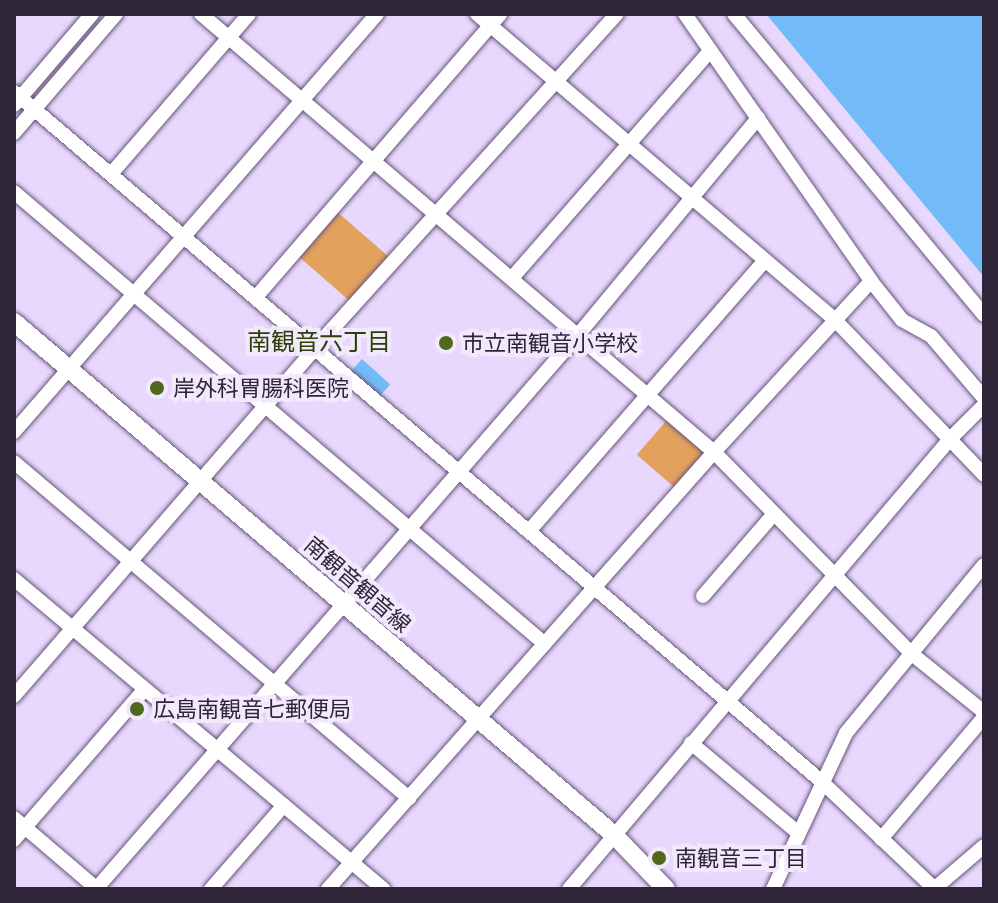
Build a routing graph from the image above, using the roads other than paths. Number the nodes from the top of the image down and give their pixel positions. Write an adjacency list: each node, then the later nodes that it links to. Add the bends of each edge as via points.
1 (92, 14): 14 (street)
2 (116, 14): 16 (street)
3 (201, 14): 11 (street)
4 (249, 14): 11 (street)
5 (377, 14): 15 (street)
6 (477, 14): 10 (street)
7 (617, 14): 13 (street)
8 (685, 14): 12 (street)
9 (734, 14): 31 (street)
10 (495, 20): 13 (street); 20 (street)
11 (229, 37): 15 (street); 21 (street)
12 (710, 51): 17 (street); 19 (street)
13 (556, 81): 19 (street); 24 (street)
14 (16, 98): 16 (street)
15 (302, 100): 20 (street); 25 (street)
16 (34, 110): 18 (street); 21 (street)
17 (758, 118): 23 (street); 28 (street)
18 (14, 133)
19 (630, 143): 23 (street); 27 (street)
20 (375, 159): 24 (street); 30 (street)
21 (111, 174): 25 (street)
22 (14, 192): 29 (street)
23 (694, 200): 26 (street); 34 (street)
24 (436, 212): 27 (street); 35 (street)
25 (184, 237): 29 (street); 30 (street)
26 (765, 260): 32 (street); 37 (street)
27 (512, 278): 34 (street)
28 (871, 281): 32 (street); 38 (street, via 902,320 931,336)
29 (134, 294): 36 (street); 40 (street)
30 (256, 297): 35 (street)
31 (984, 315)
32 (835, 320): 42 (street); 43 (street)
33 (14, 322): 36 (main road, 南観音観音線)
34 (578, 335): 37 (street); 45 (street)
35 (315, 348): 40 (street); 45 (street)
36 (68, 368): 41 (street); 47 (main road, 南観音観音線)
37 (648, 393): 43 (street); 50 (street)
38 (984, 398)
39 (984, 405): 42 (street)
40 (265, 406): 47 (street); 49 (street)
41 (14, 432)
42 (950, 439): 46 (street); 53 (street)
43 (714, 452): 48 (street); 55 (street)
44 (14, 462): 51 (street)
45 (460, 471): 49 (street); 50 (street)
46 (984, 475)
47 (201, 481): 51 (street); 57 (main road, 南観音観音線)
48 (773, 515): 53 (street); 56 (street)
49 (409, 529): 57 (street); 59 (street)
50 (529, 531): 55 (street)
51 (130, 562): 58 (street); 61 (street)
52 (984, 565): 60 (street)
53 (833, 576): 60 (street); 64 (street)
54 (14, 579): 58 (street)
55 (595, 587): 59 (street); 64 (street)
56 (703, 596)
57 (344, 603): 61 (street); 66 (main road, 南観音観音線)
58 (73, 629): 62 (street); 63 (street)
59 (545, 644): 66 (street)
60 (912, 654): 65 (street); 69 (street, via 846,733)
61 (275, 684): 68 (street); 70 (street)
62 (144, 690): 68 (street); 72 (street)
63 (14, 696)
64 (728, 701): 67 (street); 69 (street)
65 (984, 715): 75 (street)
66 (478, 719): 70 (street); 74 (main road, 南観音観音線)
67 (691, 743): 73 (street); 74 (street)
68 (216, 751): 71 (street); 79 (street)
69 (821, 781): 73 (street); 75 (street)
70 (409, 798): 78 (street)
71 (284, 805): 78 (street); 80 (street)
72 (20, 822): 76 (street); 79 (street)
73 (797, 832): 85 (street)
74 (614, 835): 83 (street); 84 (main road, 南観音観音線)
75 (881, 839): 86 (street)
76 (14, 840)
77 (984, 846): 86 (street)
78 (351, 862): 81 (street); 82 (street)
79 (96, 889)
80 (211, 889)
81 (328, 889)
82 (383, 889)
83 (569, 889)
84 (666, 889)
85 (773, 889)
86 (934, 889)

